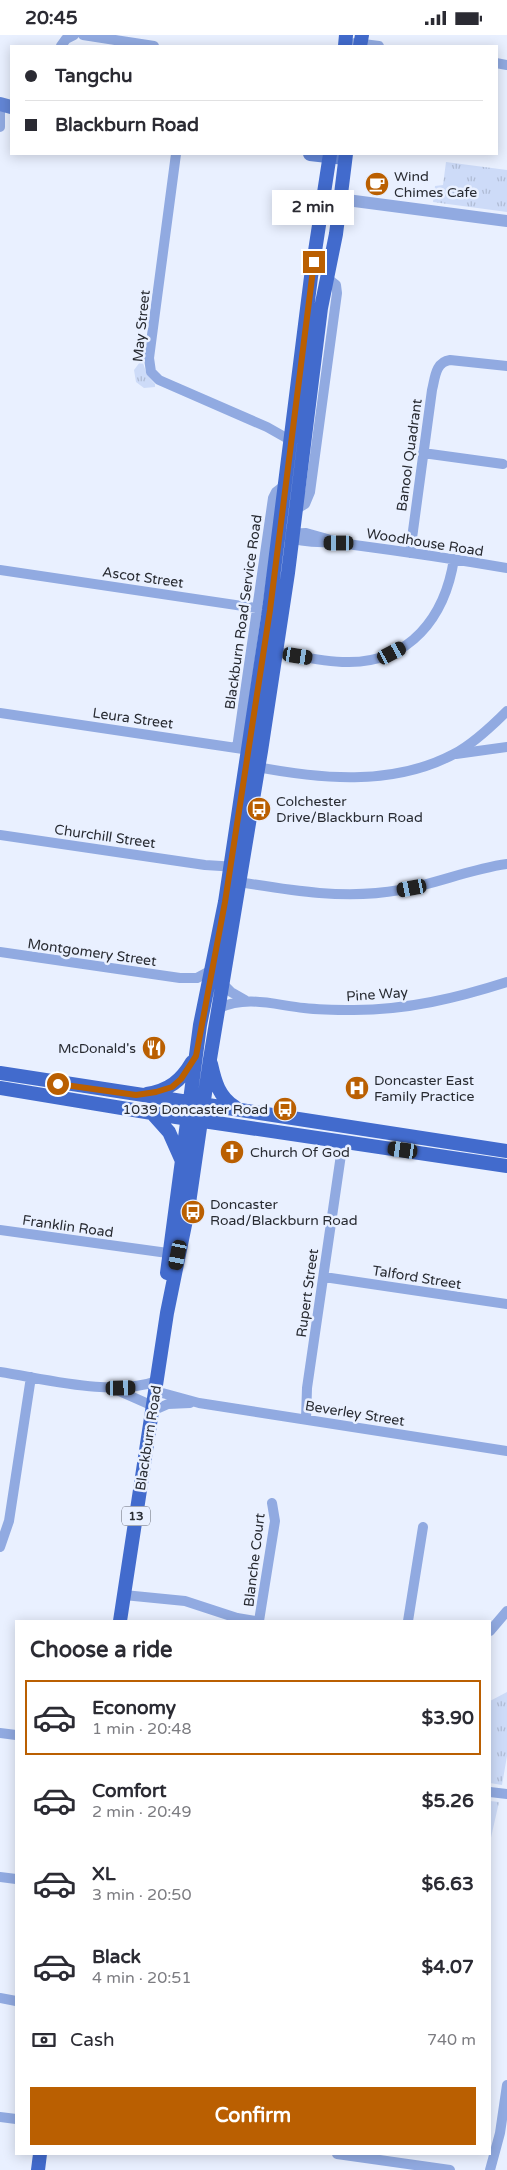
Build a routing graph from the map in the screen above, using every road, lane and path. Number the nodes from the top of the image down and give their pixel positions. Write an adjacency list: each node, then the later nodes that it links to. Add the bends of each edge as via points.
1 (74, 35): 5 (street)
2 (83, 35): 6 (street)
3 (345, 41): 4 (street)
4 (361, 42): 7 (street)
5 (62, 45)
6 (148, 45)
7 (374, 45)
8 (176, 155): 16 (street, May Street, via 149,368 159,380)
9 (330, 155): 10 (main road); 11 (main road, Blackburn Road / 13)
10 (346, 156): 12 (main road, Blackburn Road / 13)
11 (324, 197): 12 (street); 15 (main road, Blackburn Road / 13)
12 (340, 199): 13 (street); 21 (main road, Blackburn Road / 13, via 295,510)
13 (507, 221)
14 (507, 365): 18 (street, Banool Quadrant, via 447,360 442,363 432,391)
15 (292, 424): 16 (street, May Street, via 279,429); 17 (main road, Blackburn Road / 13)
16 (267, 427): 17 (street, May Street)
17 (290, 440): 20 (main road, Blackburn Road / 13)
18 (423, 453): 19 (street); 22 (street, Banool Quadrant)
19 (503, 464)
20 (285, 485): 21 (main road, Blackburn Road / 13); 26 (street, Blackburn Road Service Road, via 273,498)
21 (287, 536): 22 (street, Woodhouse Road, via 306,533 339,543); 26 (main road, Blackburn Road / 13)
22 (410, 553): 23 (street, Woodhouse Road)
23 (454, 559): 24 (street, Woodhouse Road); 27 (street, via 449,588 436,614 420,633 392,653 348,663)
24 (507, 569)
25 (0, 570): 26 (street, Ascot Street)
26 (270, 610): 27 (main road, Blackburn Road / 13); 31 (street, Blackburn Road Service Road)
27 (270, 651): 31 (main road, Blackburn Road / 13)
28 (507, 711): 32 (street)
29 (0, 713): 31 (street, Leura Street)
30 (507, 747): 32 (street)
31 (249, 749): 33 (main road, Blackburn Road / 13)
32 (452, 755): 33 (street, via 402,771 369,777 332,778)
33 (252, 766): 36 (main road, Blackburn Road / 13)
34 (0, 835): 36 (street, Churchill Street, via 205,865)
35 (507, 864): 36 (street, Churchill Street, via 426,885 370,893 323,893)
36 (234, 874): 38 (main road, Blackburn Road / 13)
37 (0, 952): 38 (street, Montgomery Street, via 180,978 200,985)
38 (216, 978): 40 (street, Pine Way); 41 (main road, Blackburn Road / 13); 42 (main road, Blackburn Road / 13)
39 (507, 982): 40 (street, Pine Way, via 442,1000 387,1009 316,1009)
40 (246, 1000): 41 (street, Pine Way)
41 (219, 1008): 42 (main road, Blackburn Road / 13)
42 (203, 1057): 45 (main road, via 172,1087); 46 (main road, Blackburn Road / 13); 47 (main road, via 219,1091)
43 (0, 1073): 45 (main road)
44 (0, 1088): 48 (main road)
45 (136, 1095): 46 (main road)
46 (196, 1103): 47 (main road); 49 (main road, Blackburn Road / 13)
47 (237, 1108): 51 (main road)
48 (152, 1113): 49 (main road); 52 (main road, via 169,1132)
49 (194, 1119): 50 (main road); 52 (main road, Blackburn Road / 13); 55 (main road, Blackburn Road / 13, via 188,1210)
50 (344, 1141): 53 (main road); 56 (street, Rupert Street)
51 (507, 1151)
52 (182, 1159): 55 (main road, Blackburn Road / 13)
53 (507, 1166)
54 (0, 1230): 55 (street, Franklin Road)
55 (171, 1254): 60 (main road, Blackburn Road / 13, via 167,1313)
56 (324, 1277): 57 (street, Talford Street); 64 (street, Rupert Street)
57 (507, 1304)
58 (0, 1372): 59 (street, Beverley Street)
59 (31, 1377): 61 (street, Beverley Street); 68 (street, via 9,1521)
60 (156, 1386): 61 (street, Beverley Street); 62 (street, Beverley Street); 63 (main road, Blackburn Road / 13)
61 (109, 1388): 63 (street, Beverley Street, via 142,1399)
62 (199, 1403): 63 (street, Beverley Street, via 168,1404); 64 (street, Beverley Street)
63 (153, 1409): 69 (main road, Blackburn Road / 13)
64 (302, 1419): 65 (street, Beverley Street)
65 (507, 1451)
66 (272, 1503): 73 (street, Blanche Court, via 275,1521)
67 (423, 1527): 74 (street)
68 (0, 1547)
69 (125, 1592): 71 (main road, Blackburn Road / 13); 72 (street, via 190,1602)
70 (507, 1611): 75 (street)
71 (120, 1620)
72 (250, 1620)
73 (259, 1620)
74 (408, 1620)
75 (491, 1630)
76 (0, 1733): 77 (street)
77 (15, 1735)
78 (491, 1792): 79 (street)
79 (507, 1795)
80 (0, 1877): 81 (street)
81 (15, 1879)
82 (0, 1998): 83 (street)
83 (15, 2001)
84 (507, 2085): 91 (street, via 500,2133)
85 (0, 2117): 86 (street)
86 (15, 2119)
87 (40, 2155): 89 (main road)
88 (344, 2155): 90 (street)
89 (38, 2170)
90 (450, 2170)
91 (490, 2170)

